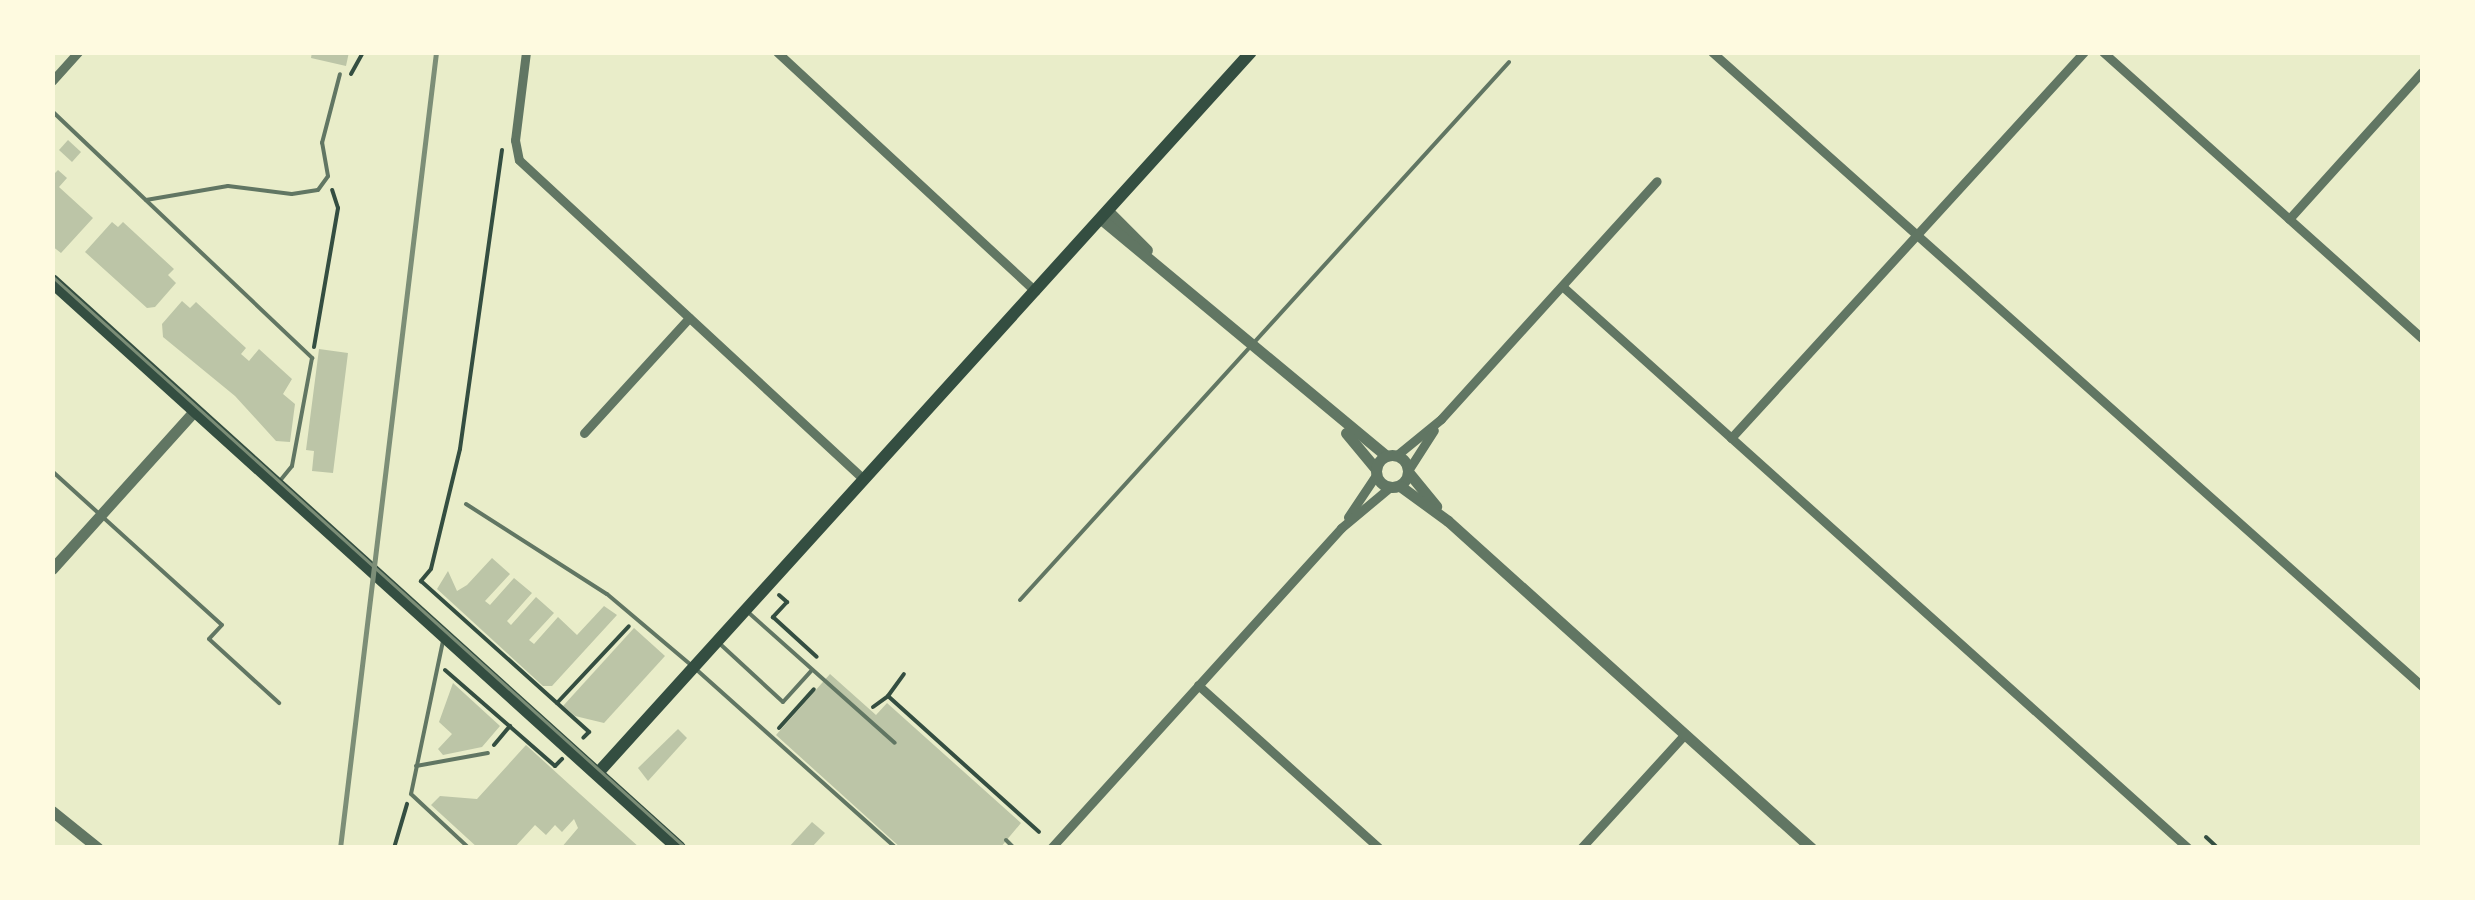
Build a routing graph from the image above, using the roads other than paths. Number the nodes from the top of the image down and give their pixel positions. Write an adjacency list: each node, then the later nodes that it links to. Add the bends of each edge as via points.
1 (78, 52): 11 (street)
2 (526, 52): 21 (street, via 519,160)
3 (777, 52): 20 (street)
4 (1251, 52): 15 (main road)
5 (1712, 52): 17 (street)
6 (2084, 52): 17 (street)
7 (2103, 52): 16 (street)
8 (1509, 62): 23 (lane)
9 (2422, 72): 16 (street)
10 (340, 74): 14 (lane, via 322,143 328,176 318,190 292,194 228,186)
11 (52, 82)
12 (52, 111): 14 (lane)
13 (1657, 181): 19 (street)
14 (146, 200): 34 (lane, via 312,358 292,466)
15 (1104, 215): 20 (main road); 23 (street)
16 (2289, 219): 22 (street)
17 (1917, 236): 28 (street); 48 (street)
18 (52, 281): 24 (highway)
19 (1562, 286): 26 (street); 28 (street)
20 (1036, 291): 33 (main road)
21 (689, 318): 27 (street); 33 (street)
22 (2422, 338)
23 (1253, 346): 25 (street); 41 (lane)
24 (195, 410): 34 (highway); 37 (street)
25 (1333, 418): 29 (street); 32 (street)
26 (1441, 419): 29 (street); 31 (street)
27 (584, 433)
28 (1731, 438): 66 (street)
29 (1391, 456): 31 (street); 32 (street)
30 (52, 471): 37 (lane)
31 (1408, 471): 35 (street); 38 (street)
32 (1376, 472): 35 (street); 39 (street)
33 (864, 479): 42 (main road)
34 (276, 484): 43 (highway)
35 (1394, 487): 38 (street); 39 (street)
36 (466, 504): 45 (lane, via 638,617)
37 (102, 516): 40 (street); 49 (lane, via 222,625 209,639)
38 (1448, 521): 50 (street)
39 (1341, 528): 47 (street)
40 (52, 569)
41 (1020, 600)
42 (745, 609): 44 (main road); 46 (lane)
43 (444, 635): 53 (lane); 54 (highway)
44 (717, 641): 45 (main road); 46 (lane, via 783,702)
45 (693, 667): 54 (main road); 60 (lane)
46 (812, 670): 51 (lane)
47 (1198, 686): 62 (street); 63 (street)
48 (2422, 686)
49 (279, 702)
50 (1685, 734): 64 (street); 65 (street)
51 (896, 743)
52 (488, 753): 53 (lane)
53 (416, 766): 58 (lane, via 411,794)
54 (598, 774): 59 (highway)
55 (52, 812): 57 (street)
56 (1006, 840): 61 (lane)
57 (98, 848)
58 (469, 848)
59 (680, 848)
60 (896, 848)
61 (1014, 848)
62 (1051, 848)
63 (1379, 848)
64 (1581, 848)
65 (1811, 848)
66 (2188, 848)

